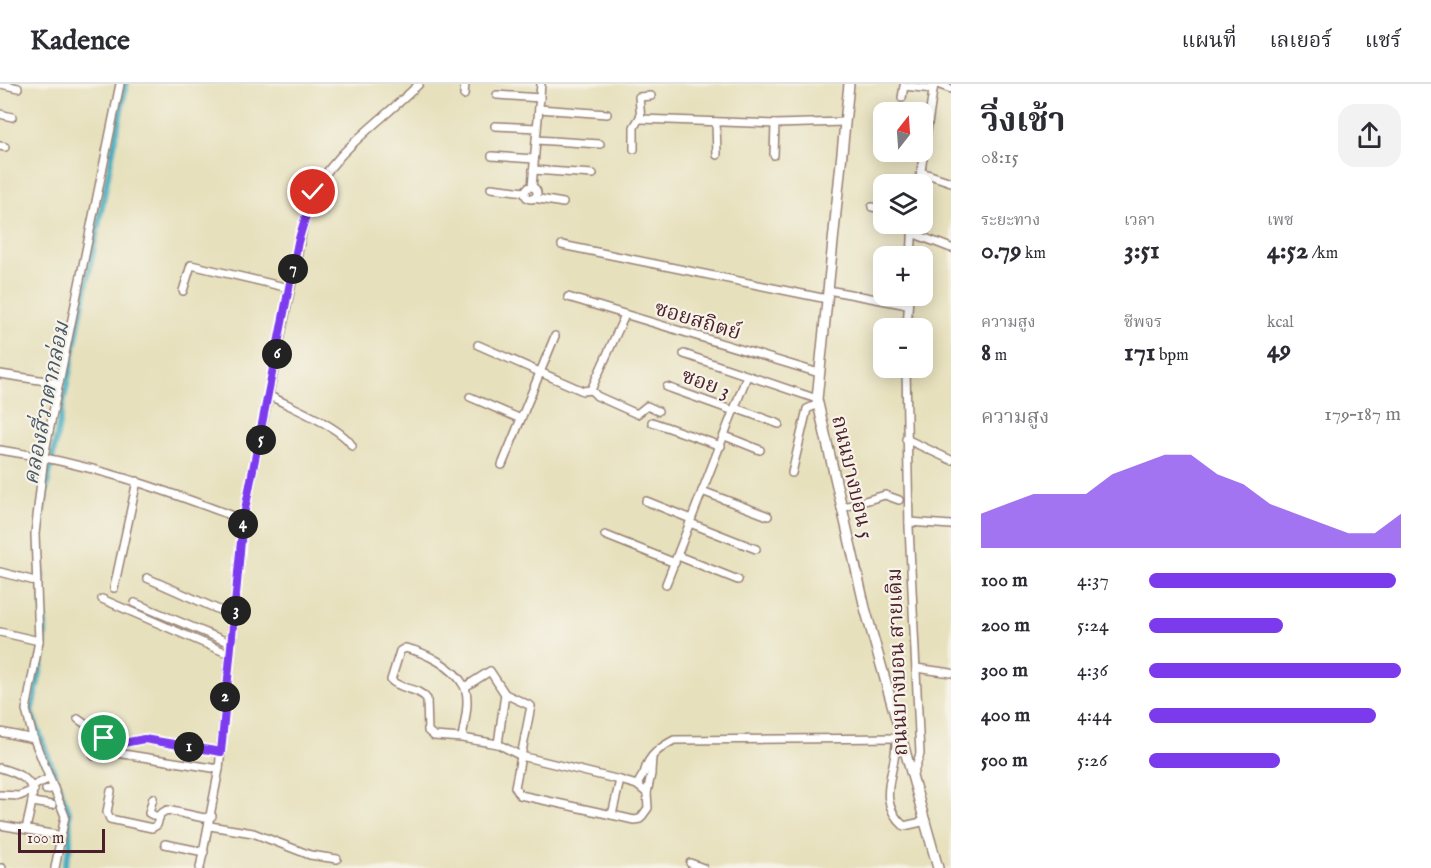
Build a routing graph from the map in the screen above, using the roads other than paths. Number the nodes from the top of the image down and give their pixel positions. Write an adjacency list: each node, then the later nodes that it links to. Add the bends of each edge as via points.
1 (1, 84): 8 (street)
2 (120, 84): 58 (street)
3 (419, 84): 44 (street, via 322,178 308,204)
4 (465, 84): 10 (street)
5 (541, 84): 13 (street)
6 (849, 84): 21 (main road, ถนนบางบอน 5)
7 (935, 86): 9 (street); 14 (street, via 904,86); 33 (street)
8 (18, 88)
9 (951, 88)
10 (464, 95)
11 (497, 95): 13 (street)
12 (651, 96): 19 (street, via 639,97)
13 (540, 98): 15 (street)
14 (902, 98)
15 (539, 109): 17 (street); 24 (street)
16 (0, 114): 18 (street)
17 (607, 114)
18 (12, 117)
19 (640, 117): 20 (street); 27 (street, via 634,127)
20 (716, 122): 22 (street); 28 (street)
21 (845, 122): 22 (street); 46 (main road, ถนนบางบอน 5)
22 (775, 124): 29 (street)
23 (495, 126): 24 (street)
24 (537, 128): 25 (street)
25 (536, 140): 26 (street); 31 (street)
26 (600, 144)
27 (634, 149)
28 (717, 155)
29 (774, 155)
30 (492, 156): 31 (street)
31 (534, 159): 32 (street)
32 (533, 170): 34 (street); 36 (street)
33 (921, 172): 35 (street)
34 (593, 174)
35 (951, 182)
36 (532, 187): 38 (street); 39 (street, via 537,193)
37 (491, 188): 38 (street)
38 (525, 192): 39 (street)
39 (534, 198): 40 (street)
40 (563, 202)
41 (915, 234): 43 (street)
42 (562, 245): 46 (street)
43 (951, 248)
44 (289, 288): 45 (street, via 190,266); 61 (street)
45 (183, 291)
46 (827, 294): 48 (street); 54 (main road, ถนนบางบอน 5)
47 (568, 297): 49 (street, ซอยสถิตย์)
48 (873, 300)
49 (625, 315): 54 (street, ซอยสถิตย์); 60 (street)
50 (555, 336): 53 (street)
51 (478, 345): 53 (street)
52 (684, 354): 56 (street)
53 (541, 371): 60 (street, via 583,391); 66 (street)
54 (819, 373): 63 (main road, ถนนบางบอน 5)
55 (0, 374): 58 (street)
56 (747, 376): 63 (street); 64 (street)
57 (906, 378): 70 (street, ถนนบางบอน สายเดิม)
58 (59, 383): 75 (street)
59 (667, 387): 64 (street, ซอย 3)
60 (591, 390): 65 (street, via 638,414 647,406)
61 (270, 396): 71 (street, via 328,427); 85 (street)
62 (470, 397): 66 (street)
63 (818, 401): 78 (street, via 807,409); 83 (main road, ถนนบางบอน 5)
64 (735, 409): 68 (street, ซอย 3); 69 (street)
65 (658, 411)
66 (520, 419): 77 (street)
67 (652, 422): 72 (street)
68 (779, 424)
69 (725, 436): 72 (street); 74 (street)
70 (906, 439): 76 (street); 87 (street, ถนนบางบอน สายเดิม)
71 (352, 446)
72 (722, 446): 80 (street)
73 (0, 450): 75 (street)
74 (760, 450)
75 (46, 457): 79 (street); 95 (street, via 35,534)
76 (951, 460)
77 (502, 465)
78 (792, 473)
79 (137, 481): 85 (street); 97 (street)
80 (702, 491): 84 (street); 86 (street)
81 (899, 500): 83 (street, via 885,495)
82 (646, 501): 86 (street)
83 (841, 508): 112 (main road, ถนนบางบอน 5)
84 (768, 516)
85 (243, 520): 100 (street)
86 (690, 521): 90 (street); 91 (street)
87 (909, 522): 88 (street); 105 (street, ถนนบางบอน สายเดิม)
88 (951, 525)
89 (605, 535): 91 (street)
90 (756, 549)
91 (676, 560): 94 (street); 96 (street)
92 (0, 572): 95 (street)
93 (147, 578): 100 (street)
94 (738, 580)
95 (35, 581): 102 (street)
96 (666, 584)
97 (114, 588)
98 (102, 599): 104 (street)
99 (135, 603): 103 (street)
100 (235, 617): 103 (street)
101 (0, 632): 102 (street)
102 (39, 641): 113 (street, via 26,710)
103 (230, 643): 104 (street)
104 (229, 654): 115 (street)
105 (916, 668): 106 (street); 121 (street, ถนนบางบอน สายเดิม, via 920,754)
106 (951, 673)
107 (465, 687): 108 (street, via 490,671); 111 (street, via 467,707); 111 (street, via 438,662 405,648 391,674 394,684 418,690 427,699 430,734)
108 (505, 694): 114 (street); 117 (street, via 531,706)
109 (78, 719): 115 (street, via 109,741 144,739)
110 (0, 732): 113 (street)
111 (462, 738): 114 (street)
112 (899, 738): 120 (street, via 674,740 652,757); 121 (main road, ถนนบางบอน 5); 136 (street, via 887,783 892,813 904,826)
113 (34, 739): 122 (street)
114 (498, 744): 117 (street)
115 (221, 752): 119 (street)
116 (94, 756): 119 (street, via 110,752)
117 (521, 756): 123 (street); 133 (street, via 515,787 520,795)
118 (0, 768): 126 (street, via 20,774)
119 (219, 769): 134 (street)
120 (648, 772): 124 (street); 128 (street)
121 (913, 774): 136 (main road, ถนนบางบอน 5)
122 (50, 778): 125 (street); 126 (street)
123 (620, 780): 124 (street); 133 (street)
124 (638, 785): 128 (street)
125 (54, 788): 126 (street); 146 (street, via 65,816)
126 (33, 790): 129 (street, via 19,796); 131 (street)
127 (111, 791): 135 (street, via 107,812 110,819 152,828)
128 (647, 793): 133 (street, via 648,808 640,819)
129 (0, 795)
130 (153, 798): 135 (street, via 150,813)
131 (32, 802): 132 (street); 139 (street)
132 (52, 805)
133 (612, 815)
134 (212, 816): 135 (street, via 204,818 166,810); 138 (street)
135 (159, 818)
136 (926, 821): 145 (main road, ถนนบางบอน 5)
137 (0, 825): 139 (street)
138 (210, 826): 142 (street); 143 (street, via 253,833 310,855)
139 (26, 829): 140 (street)
140 (57, 835)
141 (165, 844): 142 (street)
142 (204, 852): 147 (street)
143 (337, 859)
144 (690, 863): 148 (street)
145 (936, 866)
146 (55, 868)
147 (200, 868)
148 (703, 868)

